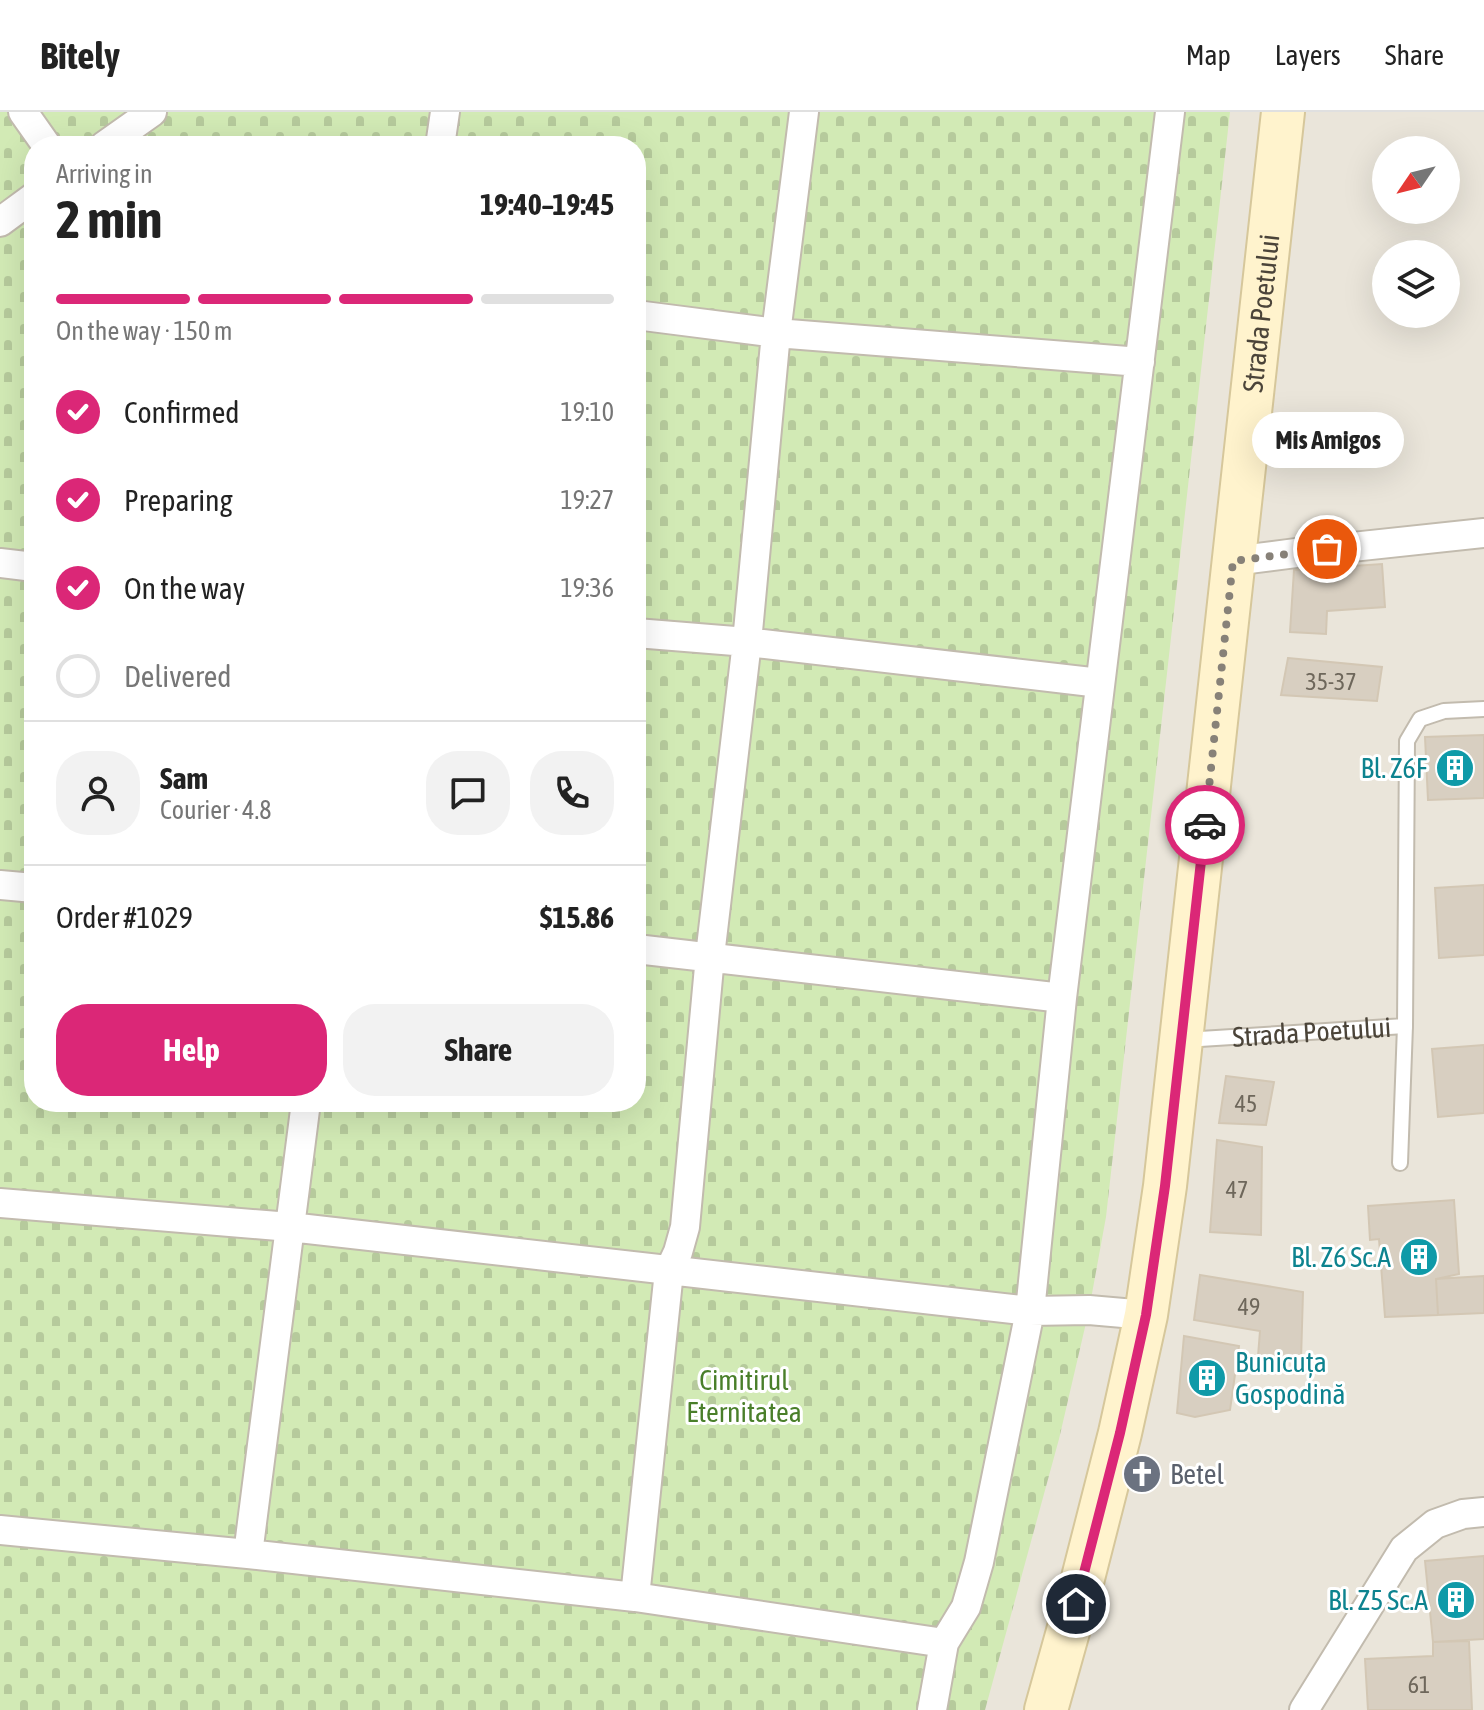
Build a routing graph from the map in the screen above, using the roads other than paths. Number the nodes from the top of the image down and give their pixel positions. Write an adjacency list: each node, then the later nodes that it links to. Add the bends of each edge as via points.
1 (23, 112): 7 (street)
2 (152, 112): 8 (street)
3 (445, 112): 9 (street)
4 (804, 112): 13 (street)
5 (1170, 112): 14 (street)
6 (1283, 112): 16 (street, Strada Poetului)
7 (40, 136)
8 (118, 136)
9 (441, 136)
10 (24, 204): 11 (street)
11 (0, 222)
12 (646, 316): 13 (street)
13 (776, 333): 14 (street); 20 (street)
14 (1140, 362): 21 (street)
15 (1484, 533): 16 (street)
16 (1233, 561): 29 (street, Strada Poetului)
17 (0, 563): 18 (street)
18 (24, 566)
19 (646, 634): 20 (street)
20 (747, 642): 21 (street); 26 (street)
21 (1100, 683): 27 (street)
22 (1484, 709): 28 (lane, Strada Poetului, via 1444,711 1420,719 1407,741)
23 (0, 885): 24 (street)
24 (24, 887)
25 (646, 950): 26 (street)
26 (710, 956): 27 (street); 34 (street, via 685,1227)
27 (1062, 998): 35 (street)
28 (1405, 1026): 29 (lane, Strada Poetului); 31 (lane)
29 (1182, 1041): 36 (street, Strada Poetului)
30 (305, 1112): 33 (street)
31 (1400, 1163)
32 (0, 1203): 33 (street)
33 (290, 1227): 34 (street); 39 (street)
34 (669, 1271): 35 (street); 40 (street)
35 (1030, 1311): 36 (street); 41 (street, via 979,1562 966,1607)
36 (1146, 1315): 43 (street, Strada Poetului)
37 (1484, 1512): 44 (street, via 1435,1524 1404,1549)
38 (0, 1530): 39 (street)
39 (248, 1554): 40 (street)
40 (635, 1597): 41 (street)
41 (944, 1643): 42 (street)
42 (932, 1710)
43 (1046, 1710)
44 (1304, 1710)

